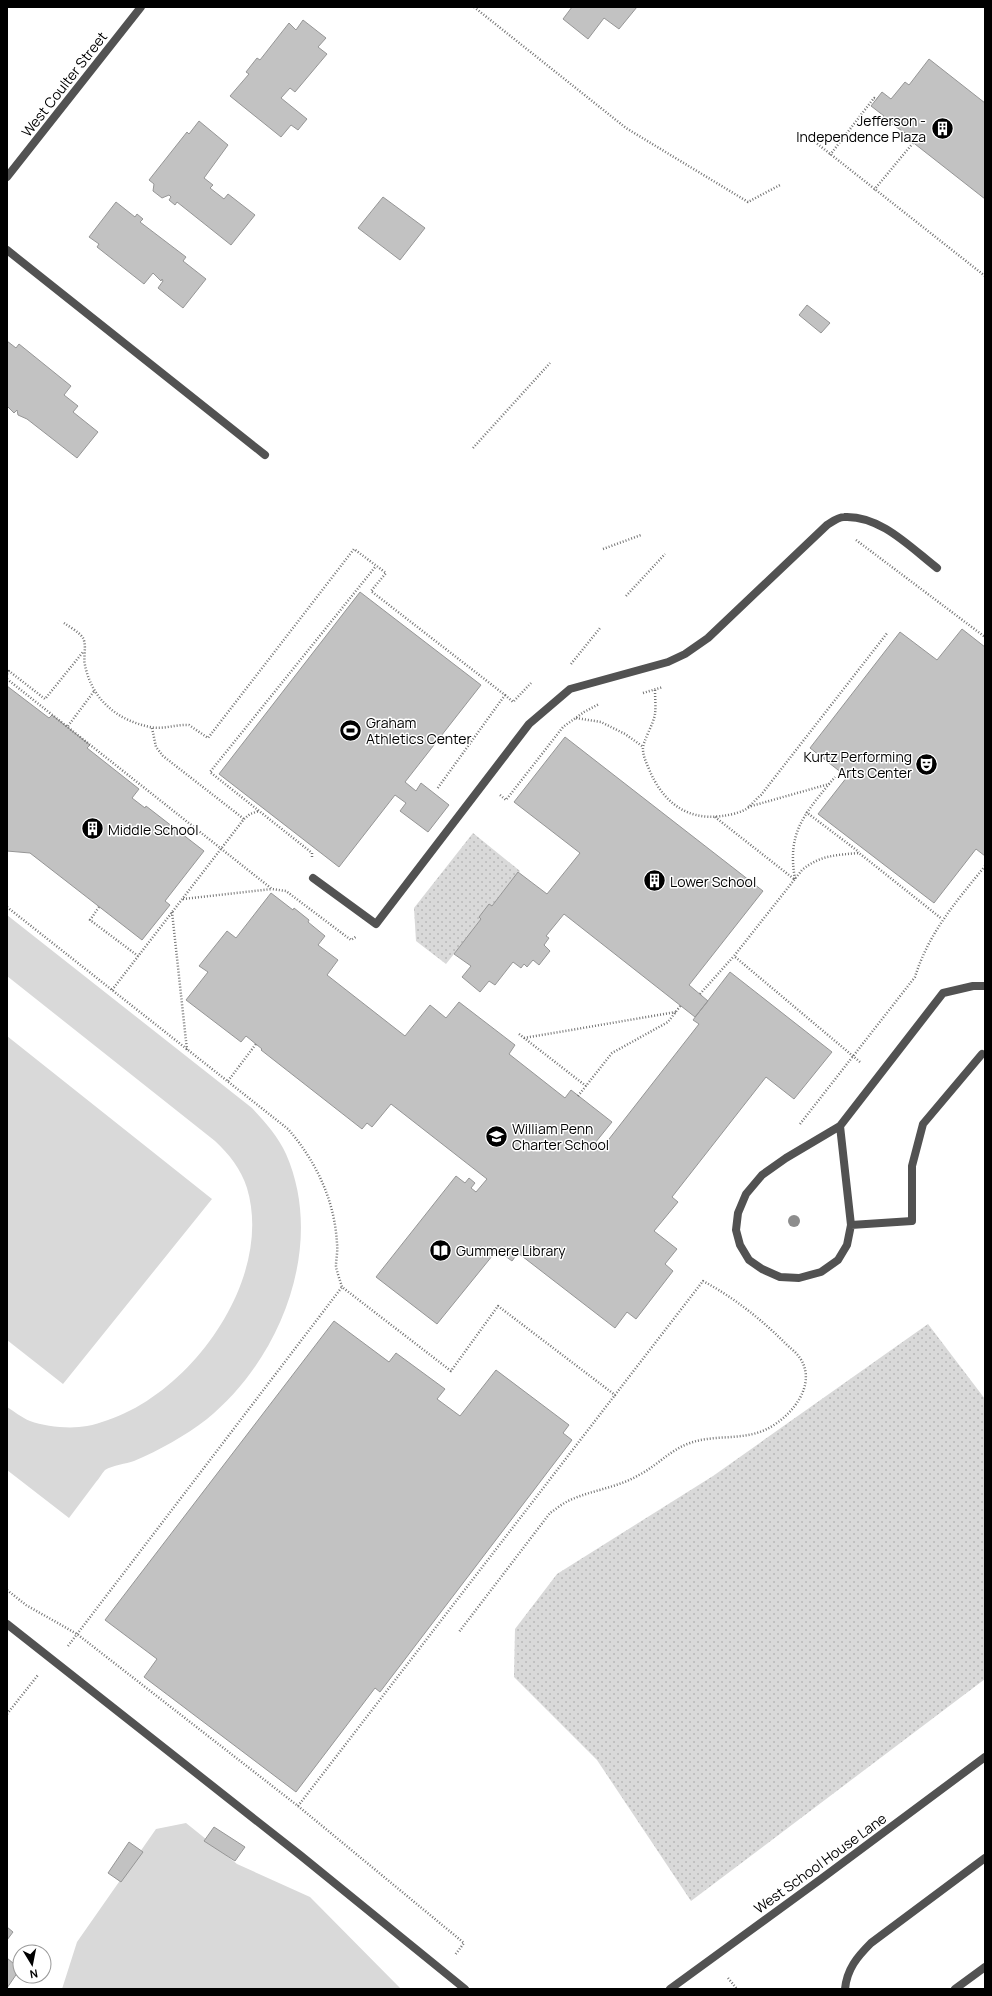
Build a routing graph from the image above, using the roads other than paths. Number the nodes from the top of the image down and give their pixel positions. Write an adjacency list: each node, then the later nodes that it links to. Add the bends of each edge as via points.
1 (141, 7): 2 (street, West Coulter Street)
2 (7, 177)
3 (7, 250): 4 (street)
4 (265, 455)
5 (937, 568): 6 (street, via 885,528 864,519 842,517 827,525 708,638 685,654 668,662 570,689 529,724 376,924)
6 (313, 878)
7 (985, 986): 9 (street, via 943,993)
8 (982, 1054): 10 (street, via 923,1124 912,1166 912,1221)
9 (840, 1126): 10 (street); 10 (street, via 762,1175 746,1194 736,1230 740,1245 750,1260 780,1277 799,1278 821,1272 838,1260 847,1245)
10 (851, 1225)
11 (7, 1624): 15 (street, via 300,1854)
12 (985, 1757): 16 (street, West School House Lane)
13 (985, 1858): 17 (street, via 858,1955 850,1968)
14 (985, 1967): 18 (street)
15 (465, 1989)
16 (670, 1989)
17 (845, 1989)
18 (955, 1989)

